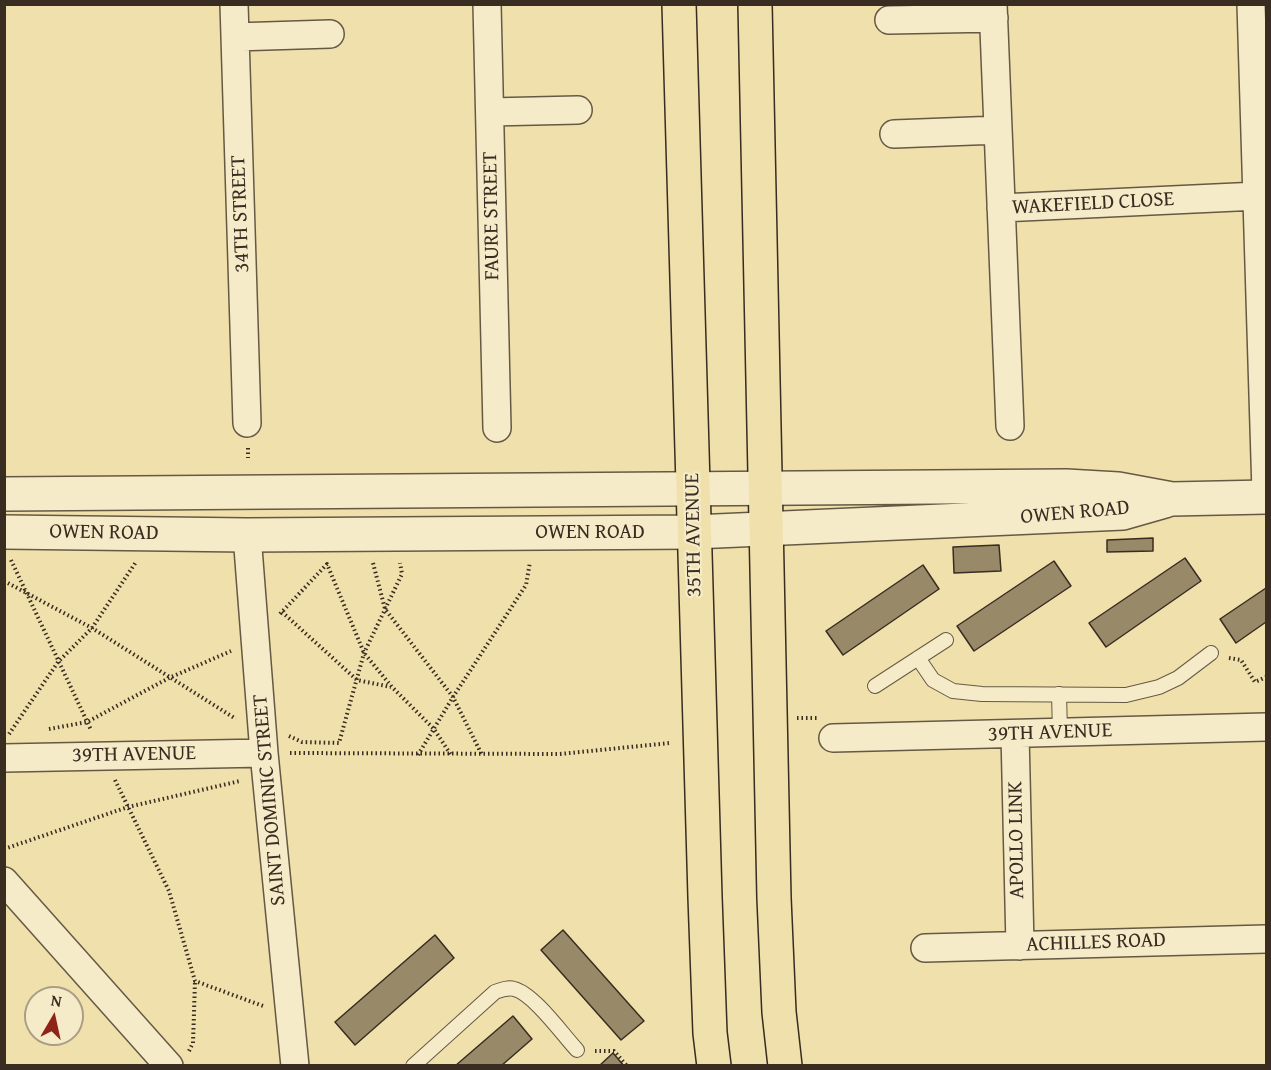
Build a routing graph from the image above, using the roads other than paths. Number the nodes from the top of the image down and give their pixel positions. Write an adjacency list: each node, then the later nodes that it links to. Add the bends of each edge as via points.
1 (234, 4): 9 (street, 34TH STREET)
2 (487, 4): 11 (street, FAURE STREET)
3 (679, 4): 22 (main road, 35TH AVENUE)
4 (755, 4): 21 (main road)
5 (1251, 4): 12 (street)
6 (994, 11): 7 (street); 13 (street)
7 (889, 20)
8 (330, 34): 9 (street)
9 (235, 37): 18 (street, 34TH STREET)
10 (578, 110): 11 (street)
11 (490, 112): 20 (street, FAURE STREET)
12 (1261, 127): 15 (street)
13 (998, 129): 14 (street); 16 (street)
14 (894, 134)
15 (1258, 196): 16 (street, WAKEFIELD CLOSE); 17 (street)
16 (1001, 208): 19 (street, WAKEFIELD CLOSE)
17 (1263, 301): 23 (street)
18 (247, 423)
19 (1010, 426)
20 (497, 428)
21 (765, 488): 22 (street, OWEN ROAD); 26 (street, OWEN ROAD, via 1066,486 1118,489); 27 (main road)
22 (694, 489): 24 (street, OWEN ROAD); 28 (main road, 35TH AVENUE)
23 (1266, 492)
24 (4, 494)
25 (1266, 496): 26 (street, OWEN ROAD)
26 (1172, 499): 27 (street, OWEN ROAD, via 1123,513)
27 (765, 530): 28 (street, OWEN ROAD); 51 (main road, via 778,1012)
28 (694, 532): 29 (street, OWEN ROAD); 50 (main road, 35TH AVENUE, via 704,886)
29 (247, 535): 30 (street, OWEN ROAD); 40 (street, SAINT DOMINIC STREET)
30 (6, 542)
31 (946, 639): 33 (lane)
32 (1211, 653): 35 (lane, via 1159,687 1126,695)
33 (918, 658): 34 (lane); 35 (lane, via 933,680 953,691)
34 (875, 686)
35 (1059, 694): 37 (lane)
36 (1266, 727): 37 (street, 39TH AVENUE)
37 (1060, 732): 38 (street, 39TH AVENUE)
38 (1015, 734): 39 (street, 39TH AVENUE); 44 (street, APOLLO LINK)
39 (833, 738)
40 (264, 753): 41 (street, 39TH AVENUE); 48 (street, SAINT DOMINIC STREET)
41 (4, 758)
42 (4, 881): 47 (street)
43 (1266, 939): 44 (street, ACHILLES ROAD)
44 (1020, 945): 45 (street, ACHILLES ROAD)
45 (925, 948)
46 (577, 1050): 49 (lane, via 528,995 506,988 495,992)
47 (178, 1062)
48 (295, 1065)
49 (412, 1065)
50 (714, 1065)
51 (785, 1065)

